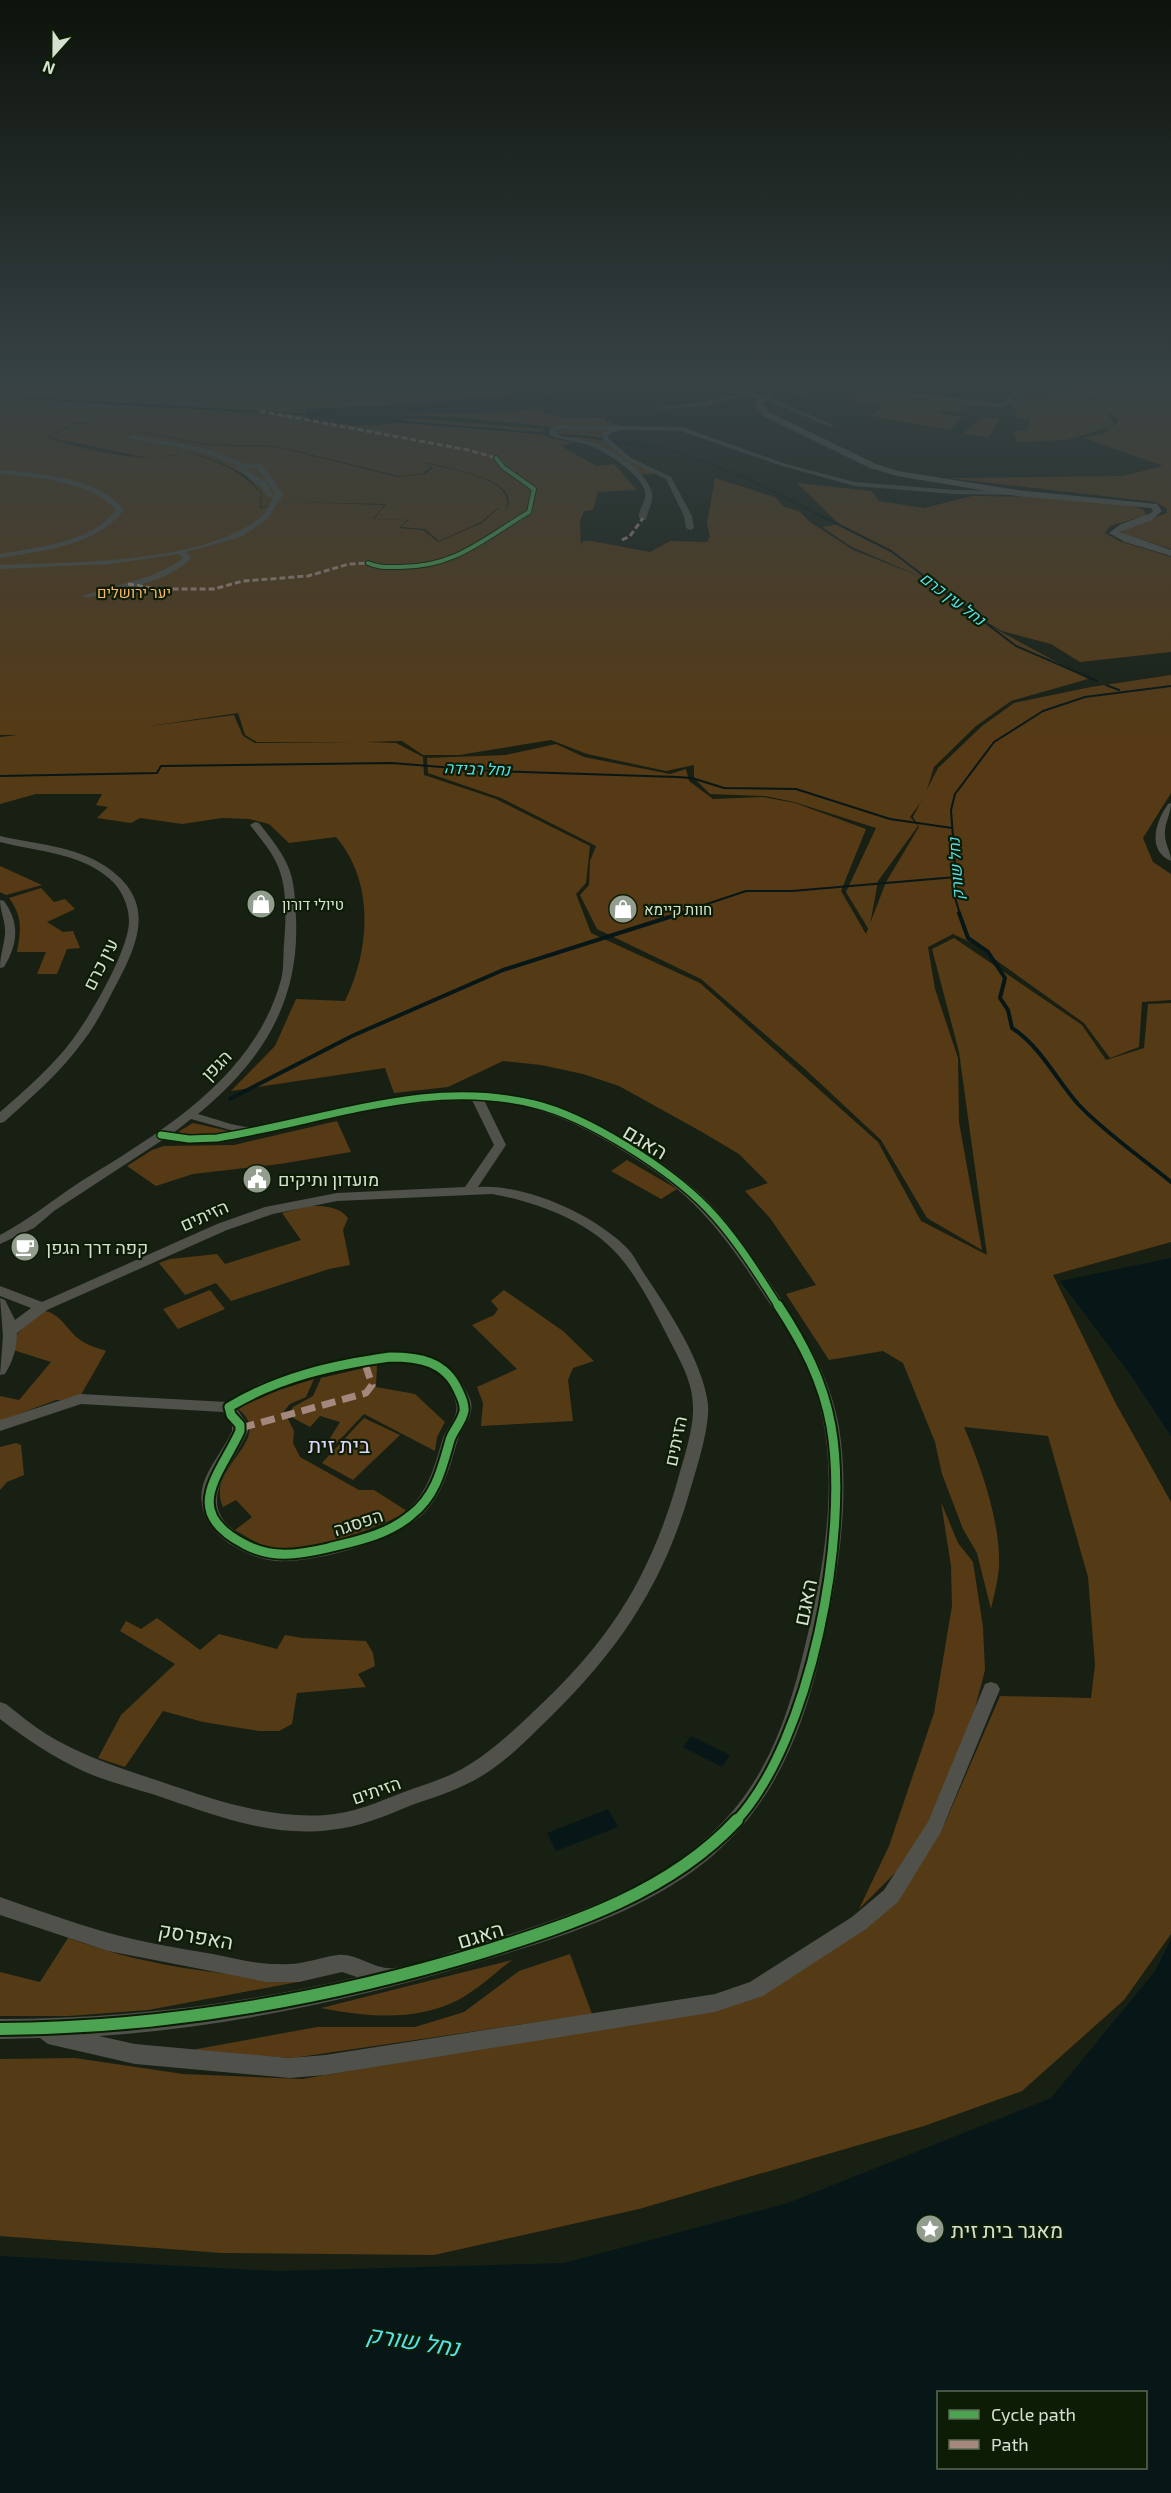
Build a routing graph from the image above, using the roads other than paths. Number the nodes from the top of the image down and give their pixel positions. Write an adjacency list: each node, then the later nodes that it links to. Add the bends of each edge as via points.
1 (111, 500): 12 (street, via 120,510 101,528 78,538)
2 (273, 500): 7 (street)
3 (276, 500): 7 (street)
4 (649, 500): 8 (street)
5 (680, 500): 9 (street)
6 (1094, 500): 11 (main road, via 1154,506 1158,511 1154,515 1114,532 1123,539)
7 (273, 508): 10 (street, via 266,519 244,532)
8 (643, 518)
9 (690, 528)
10 (182, 552): 13 (street); 14 (street, via 187,558 168,571)
11 (1171, 553)
12 (0, 556)
13 (0, 567)
14 (86, 596)
15 (1171, 806): 18 (street, via 1158,834 1160,844)
16 (255, 825): 22 (street, הגפן, via 280,856 289,879 292,944 288,983 259,1044 228,1080)
17 (0, 839): 23 (street, עין כרם, via 77,858 100,868 127,894 135,922 128,953 80,1038 57,1066)
18 (1171, 858)
19 (0, 903): 20 (street, via 12,930 8,951)
20 (0, 965)
21 (475, 1095): 24 (street, האגם, via 405,1101); 26 (street, via 500,1145); 38 (street, האגם, via 531,1104 576,1120 678,1182 719,1221 794,1328 823,1392 833,1459 831,1553 812,1655 789,1737 761,1791 718,1840 657,1883 610,1906 493,1949)
22 (188, 1115): 24 (street); 25 (street, הגפן)
23 (0, 1119)
24 (253, 1131): 25 (street, האגם, via 216,1138 179,1139)
25 (161, 1135): 27 (street, הגפן, via 29,1225)
26 (470, 1189): 30 (street, הזיתים, via 337,1197 270,1209); 36 (street, הזיתים, via 525,1197 580,1221 617,1246 655,1298 700,1392 696,1445 664,1547 622,1623 580,1678 507,1748 471,1773 376,1814 326,1823 293,1824 240,1815 114,1774 50,1745)
27 (0, 1240)
28 (0, 1291): 30 (street)
29 (0, 1303): 31 (street)
30 (42, 1307): 31 (street, הזיתים)
31 (11, 1330): 32 (street, via 8,1353)
32 (0, 1370)
33 (229, 1407): 33 (street, הפסגה, via 240,1431 211,1483 208,1508 222,1530 235,1539 258,1551 285,1556 371,1537 412,1515 438,1483 464,1409 456,1382 447,1371 427,1360 400,1356 307,1374); 34 (street, הפסגה, via 80,1399)
34 (0, 1426)
35 (991, 1689): 40 (street, via 935,1826 891,1896 859,1923 756,1989 715,2003 290,2068 135,2054)
36 (0, 1709)
37 (0, 1906): 38 (street, האפרסק, via 108,1942 189,1959 267,1973 299,1973 342,1963)
38 (387, 1978): 40 (street, האגם, via 169,2020 113,2027)
39 (0, 2029): 40 (street, האגם)
40 (39, 2029)

